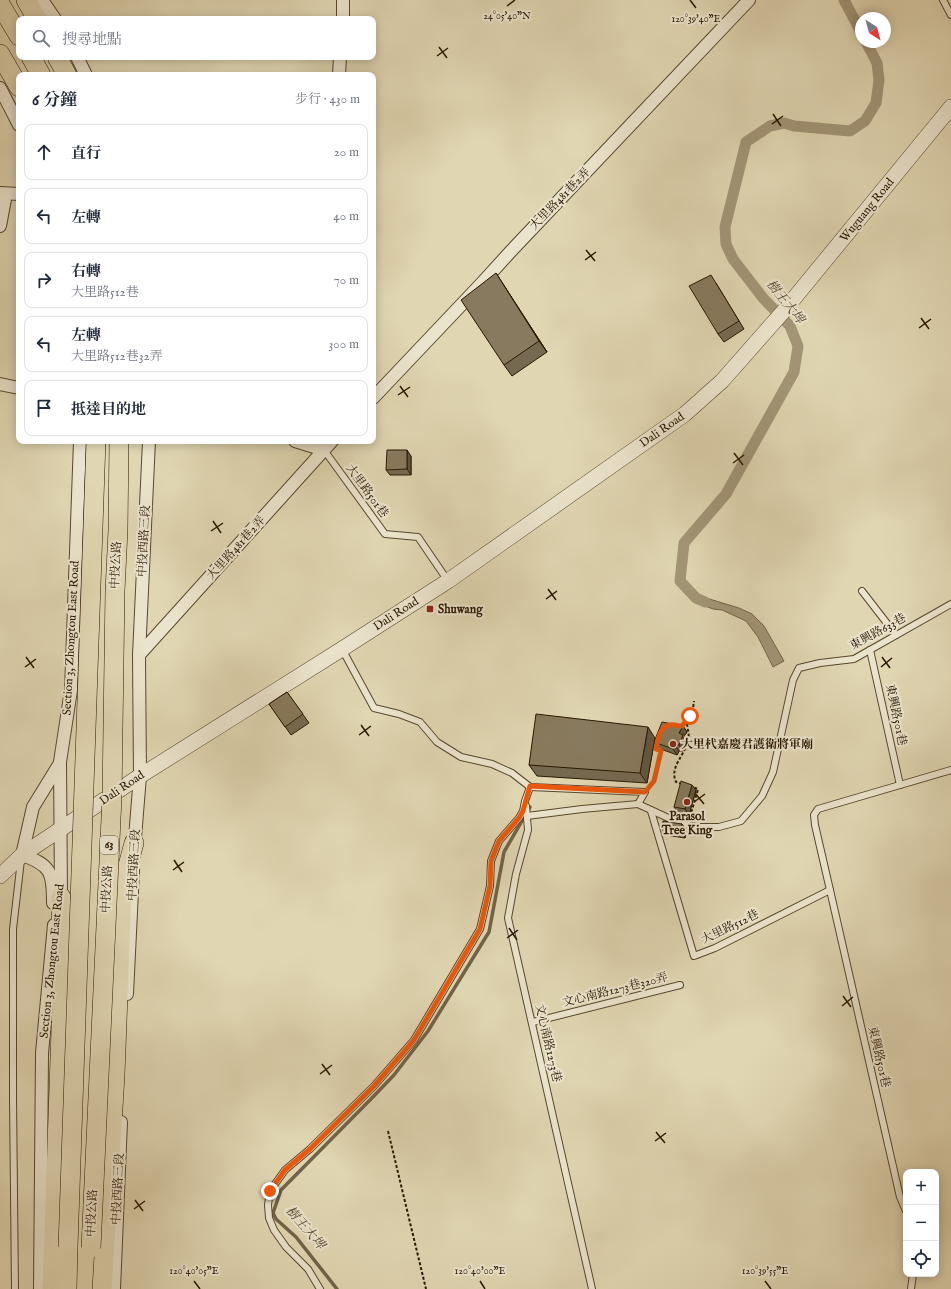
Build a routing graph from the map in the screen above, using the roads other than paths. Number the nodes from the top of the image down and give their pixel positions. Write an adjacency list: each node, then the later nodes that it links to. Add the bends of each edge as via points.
1 (26, 0): 8 (main road)
2 (42, 0): 9 (street)
3 (343, 0): 10 (street)
4 (748, 0): 31 (street, 大里路481巷2弄)
5 (942, 0): 7 (lane)
6 (0, 4): 11 (main road)
7 (951, 15)
8 (34, 16)
9 (53, 16)
10 (343, 16)
11 (16, 31)
12 (0, 54): 21 (main road)
13 (33, 60): 17 (main road)
14 (59, 60): 18 (main road)
15 (78, 60): 19 (street)
16 (340, 60): 20 (street)
17 (39, 72)
18 (65, 72)
19 (84, 72)
20 (339, 72)
21 (16, 82)
22 (0, 88): 24 (street)
23 (951, 107): 28 (street, Wuguang Road)
24 (16, 119)
25 (3, 193): 26 (street); 27 (street)
26 (16, 194)
27 (0, 226)
28 (770, 326): 39 (street, Dali Road, via 722,381 686,414)
29 (0, 384): 30 (street)
30 (16, 387)
31 (376, 395)
32 (80, 444): 46 (street, Section 3, Zhongtou East Road, via 71,690)
33 (96, 444): 69 (main road, 中投公路, bridge)
34 (119, 444): 70 (main road, 中投公路 / 63, bridge, via 112,797)
35 (149, 444): 45 (street, 中投西路三段)
36 (305, 444): 38 (street)
37 (329, 444): 38 (street, 大里路481巷2弄)
38 (324, 450): 39 (lane, 大里路501巷, via 385,534 418,537); 45 (street, 大里路481巷2弄)
39 (448, 580): 43 (street, Dali Road)
40 (862, 591): 42 (lane)
41 (951, 604): 42 (lane, 東興路633巷)
42 (896, 635): 44 (lane, 東興路633巷)
43 (342, 649): 48 (street, Dali Road); 50 (lane, via 374,708 420,722 437,742 460,757 492,764 512,773)
44 (870, 650): 49 (lane, 東興路501巷); 53 (lane, 東興路633巷, via 854,659 799,668 793,680 773,772 762,796 741,820 719,827 696,827)
45 (139, 654): 48 (street, 中投西路三段)
46 (60, 762): 55 (street, Section 3, Zhongtou East Road); 57 (street, via 33,807)
47 (951, 770): 49 (lane)
48 (140, 776): 55 (street, Dali Road); 56 (street, 中投西路三段)
49 (900, 785): 59 (lane, via 818,809 814,815)
50 (530, 786): 51 (lane); 52 (lane, via 645,792)
51 (525, 802): 54 (lane, 文心南路1273巷); 73 (lane, via 519,818 499,841 491,861 490,886 480,929 414,1040 374,1086 285,1170 270,1191 269,1218 274,1230 308,1270)
52 (638, 804): 53 (lane, 東興路633巷); 54 (lane)
53 (651, 811): 59 (lane, 大里路512巷, via 694,956)
54 (526, 816): 63 (lane, 文心南路1273巷, via 528,830 508,918)
55 (60, 829): 57 (street, Dali Road); 60 (street, Section 3, Zhongtou East Road)
56 (134, 843): 71 (main road, via 122,888 115,1075); 72 (street, 中投西路三段)
57 (22, 855): 58 (street, Dali Road); 61 (street, via 39,861 48,869 53,888); 66 (lane, via 13,929)
58 (0, 876)
59 (830, 890): 64 (lane, 東興路501巷)
60 (61, 897): 61 (street, Section 3, Zhongtou East Road); 68 (main road, via 62,1001)
61 (53, 928): 67 (street, Section 3, Zhongtou East Road, via 42,1053)
62 (680, 985): 63 (lane, 文心南路1273巷320弄)
63 (533, 1022): 74 (lane, 文心南路1273巷)
64 (903, 1205)
65 (913, 1277): 75 (lane)
66 (15, 1289)
67 (40, 1289)
68 (52, 1289)
69 (67, 1289)
70 (91, 1289)
71 (102, 1289)
72 (114, 1289)
73 (320, 1289)
74 (592, 1289)
75 (911, 1289)

